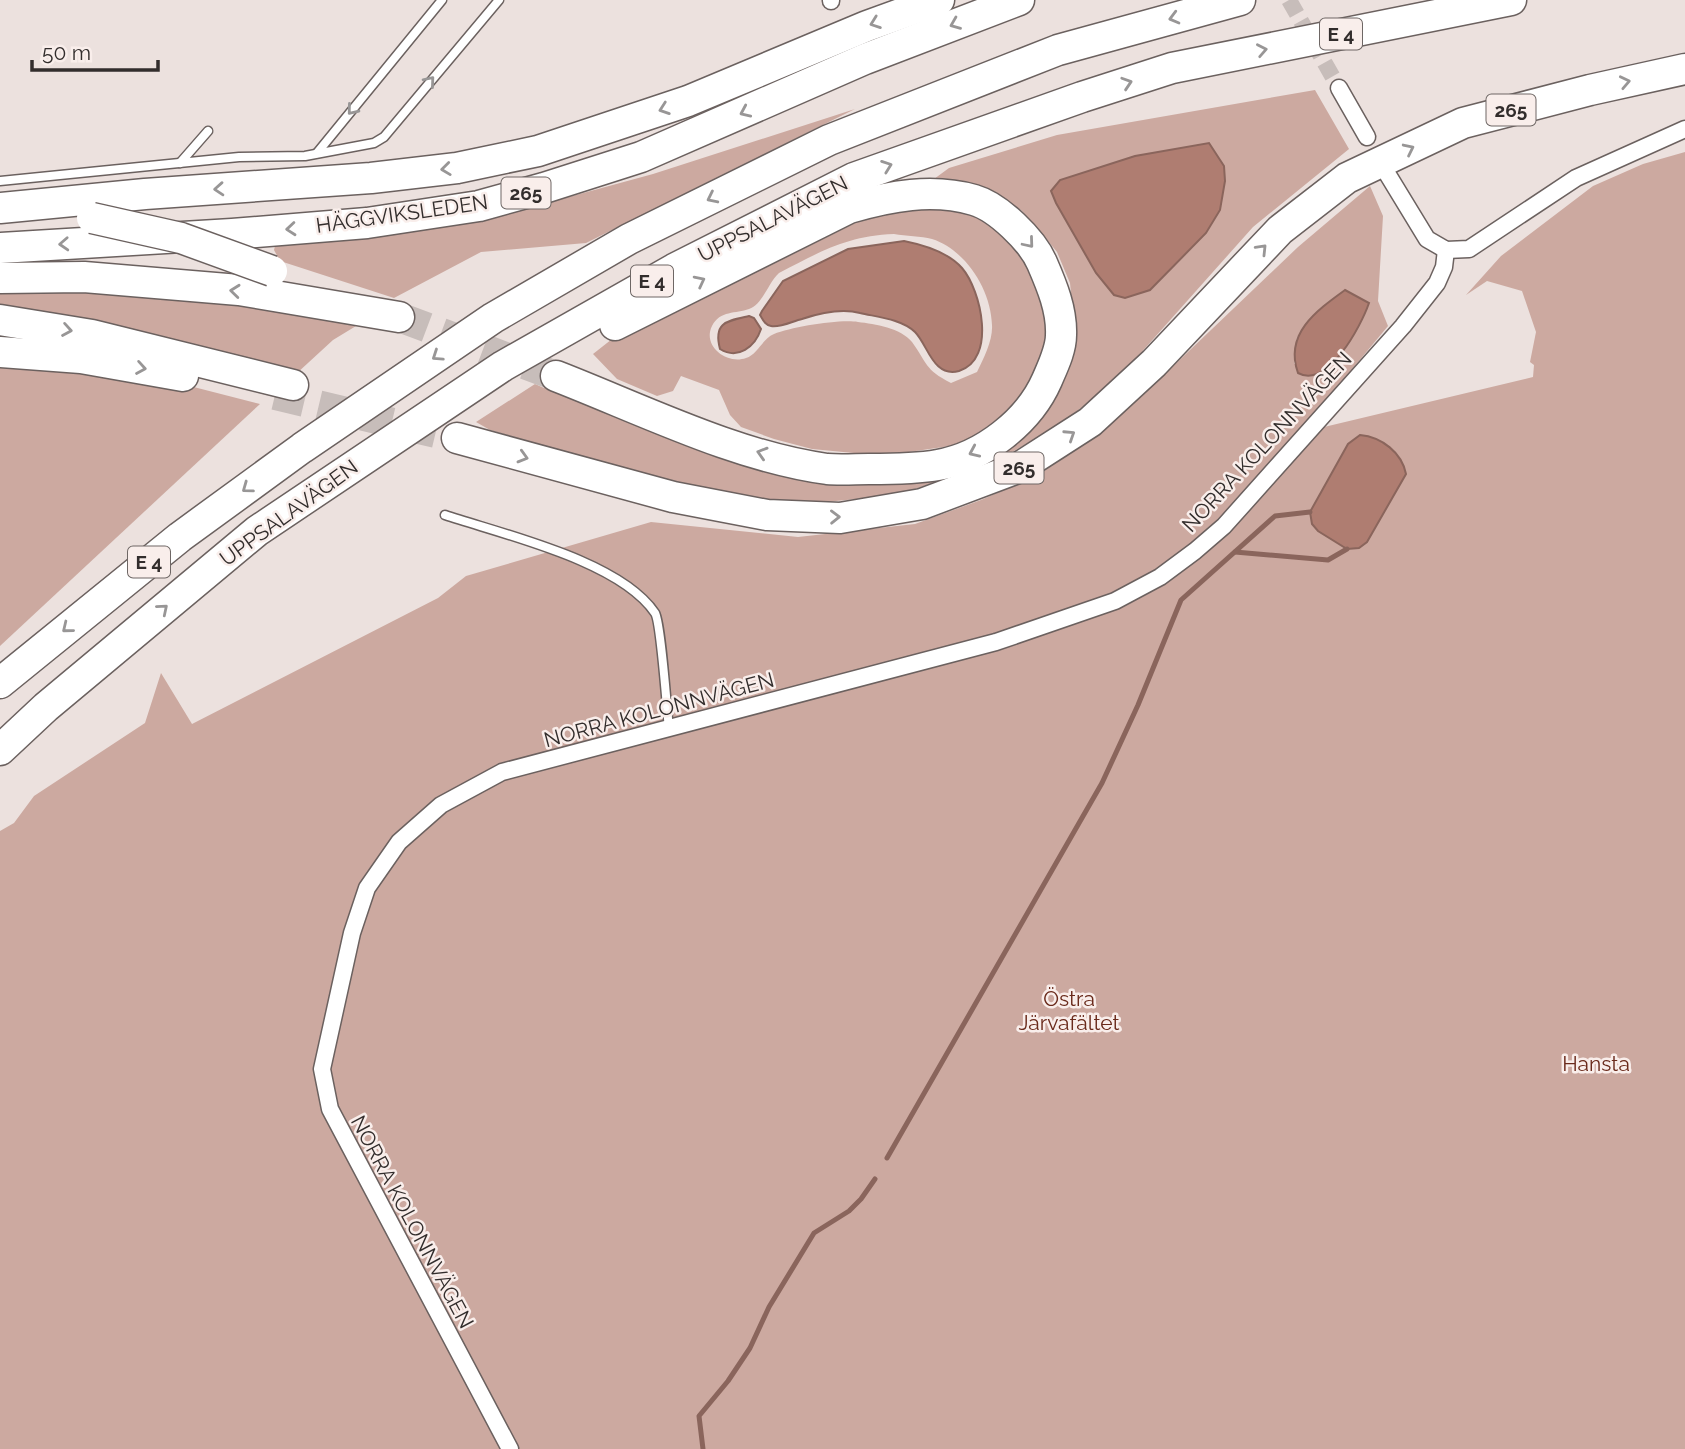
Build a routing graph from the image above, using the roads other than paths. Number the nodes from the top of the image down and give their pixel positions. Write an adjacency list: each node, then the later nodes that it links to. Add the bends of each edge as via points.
1 (442, 0): 12 (lane, one-way to 12)
2 (499, 0): 12 (lane, one-way to 2, via 364,146 384,137)
3 (939, 0): 16 (highway, one-way to 16, via 688,101 538,151 371,178)
4 (1019, 0): 17 (highway, HÄGGVIKSLEDEN / 265, one-way to 17, via 865,59 641,157 479,206 368,223)
5 (1240, 0): 26 (highway, UPPSALAVÄGEN / E 4, one-way to 26, via 1058,50 828,141 629,239 493,318 302,448 180,537)
6 (1511, 0): 25 (highway, UPPSALAVÄGEN / E 4, one-way to 6, via 503,366 674,269 854,178 1171,68)
7 (1685, 69): 23 (highway, 265, one-way to 7, via 673,496 767,515 840,518 922,504 1020,467 1090,422 1154,363 1280,229 1347,178 1463,122)
8 (1339, 88): 11 (street)
9 (1685, 128): 18 (street, via 1576,178 1469,248)
10 (208, 131): 13 (lane)
11 (1367, 137)
12 (317, 153): 13 (lane)
13 (180, 163): 15 (lane)
14 (1388, 175): 18 (street, via 1427,239)
15 (0, 181)
16 (0, 209): 19 (highway, one-way to 19, bridge, via 92,218 181,238 399,317 239,290 84,277)
17 (0, 248)
18 (1446, 250): 27 (street, NORRA KOLONNVÄGEN, via 1437,283 1403,326 1224,526 1160,577 1115,601 996,642)
19 (0, 278)
20 (0, 320): 21 (highway, via 92,335 284,390 81,358)
21 (0, 352)
22 (556, 376): 25 (highway, one-way to 22, via 592,337 849,208 890,196 943,194 977,200 1012,223 1038,253 1056,294 1061,335 1055,364 1040,397 1012,428 979,451 940,465 828,469 778,458)
23 (457, 438)
24 (446, 515): 27 (lane, via 581,560 624,581 657,615)
25 (257, 531): 28 (highway, UPPSALAVÄGEN / E 4, one-way to 25)
26 (0, 683)
27 (669, 729): 29 (street, NORRA KOLONNVÄGEN, via 502,772 441,805 398,842 368,888 331,1022 322,1069 330,1109)
28 (0, 750)
29 (510, 1449)

